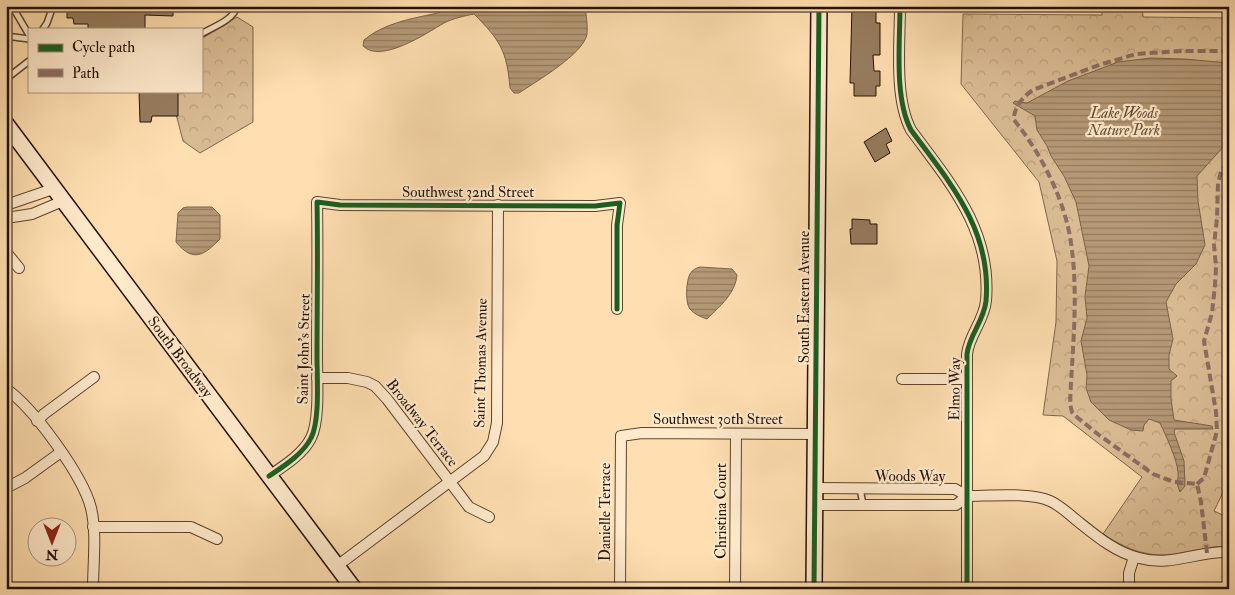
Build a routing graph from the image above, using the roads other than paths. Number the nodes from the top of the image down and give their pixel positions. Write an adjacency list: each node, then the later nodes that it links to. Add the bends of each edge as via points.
1 (12, 6): 7 (lane)
2 (53, 6): 6 (lane)
3 (237, 6): 8 (lane, via 236,12)
4 (818, 6): 30 (street, South Eastern Avenue)
5 (900, 6): 25 (street, Elmo Way, via 900,94 905,119 961,198 984,254 986,300 982,319 968,346)
6 (44, 28)
7 (28, 33)
8 (202, 33)
9 (6, 36): 10 (lane)
10 (28, 39)
11 (28, 62): 12 (lane)
12 (6, 79)
13 (6, 124): 14 (street, South Broadway)
14 (53, 189): 15 (street, South Broadway); 17 (street)
15 (63, 202): 19 (street, via 32,214); 33 (street, South Broadway)
16 (317, 202): 18 (street, Southwest 32nd Street, via 340,205); 24 (street, Saint John's Street)
17 (6, 205)
18 (498, 205): 22 (street, Southwest 32nd Street, via 596,206 620,203); 34 (street, Saint Thomas Avenue, via 495,434 484,456)
19 (6, 218)
20 (6, 252): 21 (street)
21 (19, 268)
22 (617, 308)
23 (94, 377): 28 (street)
24 (317, 378): 33 (street, Saint John's Street, via 315,428 311,438 297,455); 34 (street, Broadway Terrace, via 358,380 375,386)
25 (967, 379): 26 (street); 38 (street, Elmo Way)
26 (902, 380)
27 (6, 389): 28 (street, via 27,407)
28 (37, 421): 32 (street)
29 (736, 434): 30 (street, Southwest 30th Street); 31 (street, Southwest 30th Street, via 642,433); 50 (street, Christina Court)
30 (815, 434): 36 (street, South Eastern Avenue)
31 (621, 436): 49 (street, Danielle Terrace)
32 (61, 452): 35 (street); 42 (street, via 83,486 91,508)
33 (269, 476): 46 (street, South Broadway)
34 (449, 482): 41 (street, Broadway Terrace, via 468,507); 46 (street, Saint Thomas Avenue)
35 (6, 488)
36 (814, 488): 37 (street, Woods Way); 39 (street, South Eastern Avenue)
37 (860, 488): 38 (street, Woods Way, via 955,489); 40 (lane)
38 (967, 496): 40 (street, Woods Way, via 956,505); 45 (street, Woods Way, via 1045,499 1115,548); 52 (street, Elmo Way)
39 (814, 505): 40 (street, Woods Way); 51 (street, South Eastern Avenue)
40 (863, 505)
41 (489, 518)
42 (93, 527): 43 (street, via 191,527); 47 (street)
43 (217, 539)
44 (1229, 552): 45 (street, Woods Way, via 1212,552 1172,561)
45 (1134, 557): 53 (street, via 1129,572)
46 (337, 566): 48 (street, South Broadway)
47 (93, 589)
48 (354, 589)
49 (620, 589)
50 (736, 589)
51 (814, 589)
52 (967, 589)
53 (1129, 589)

